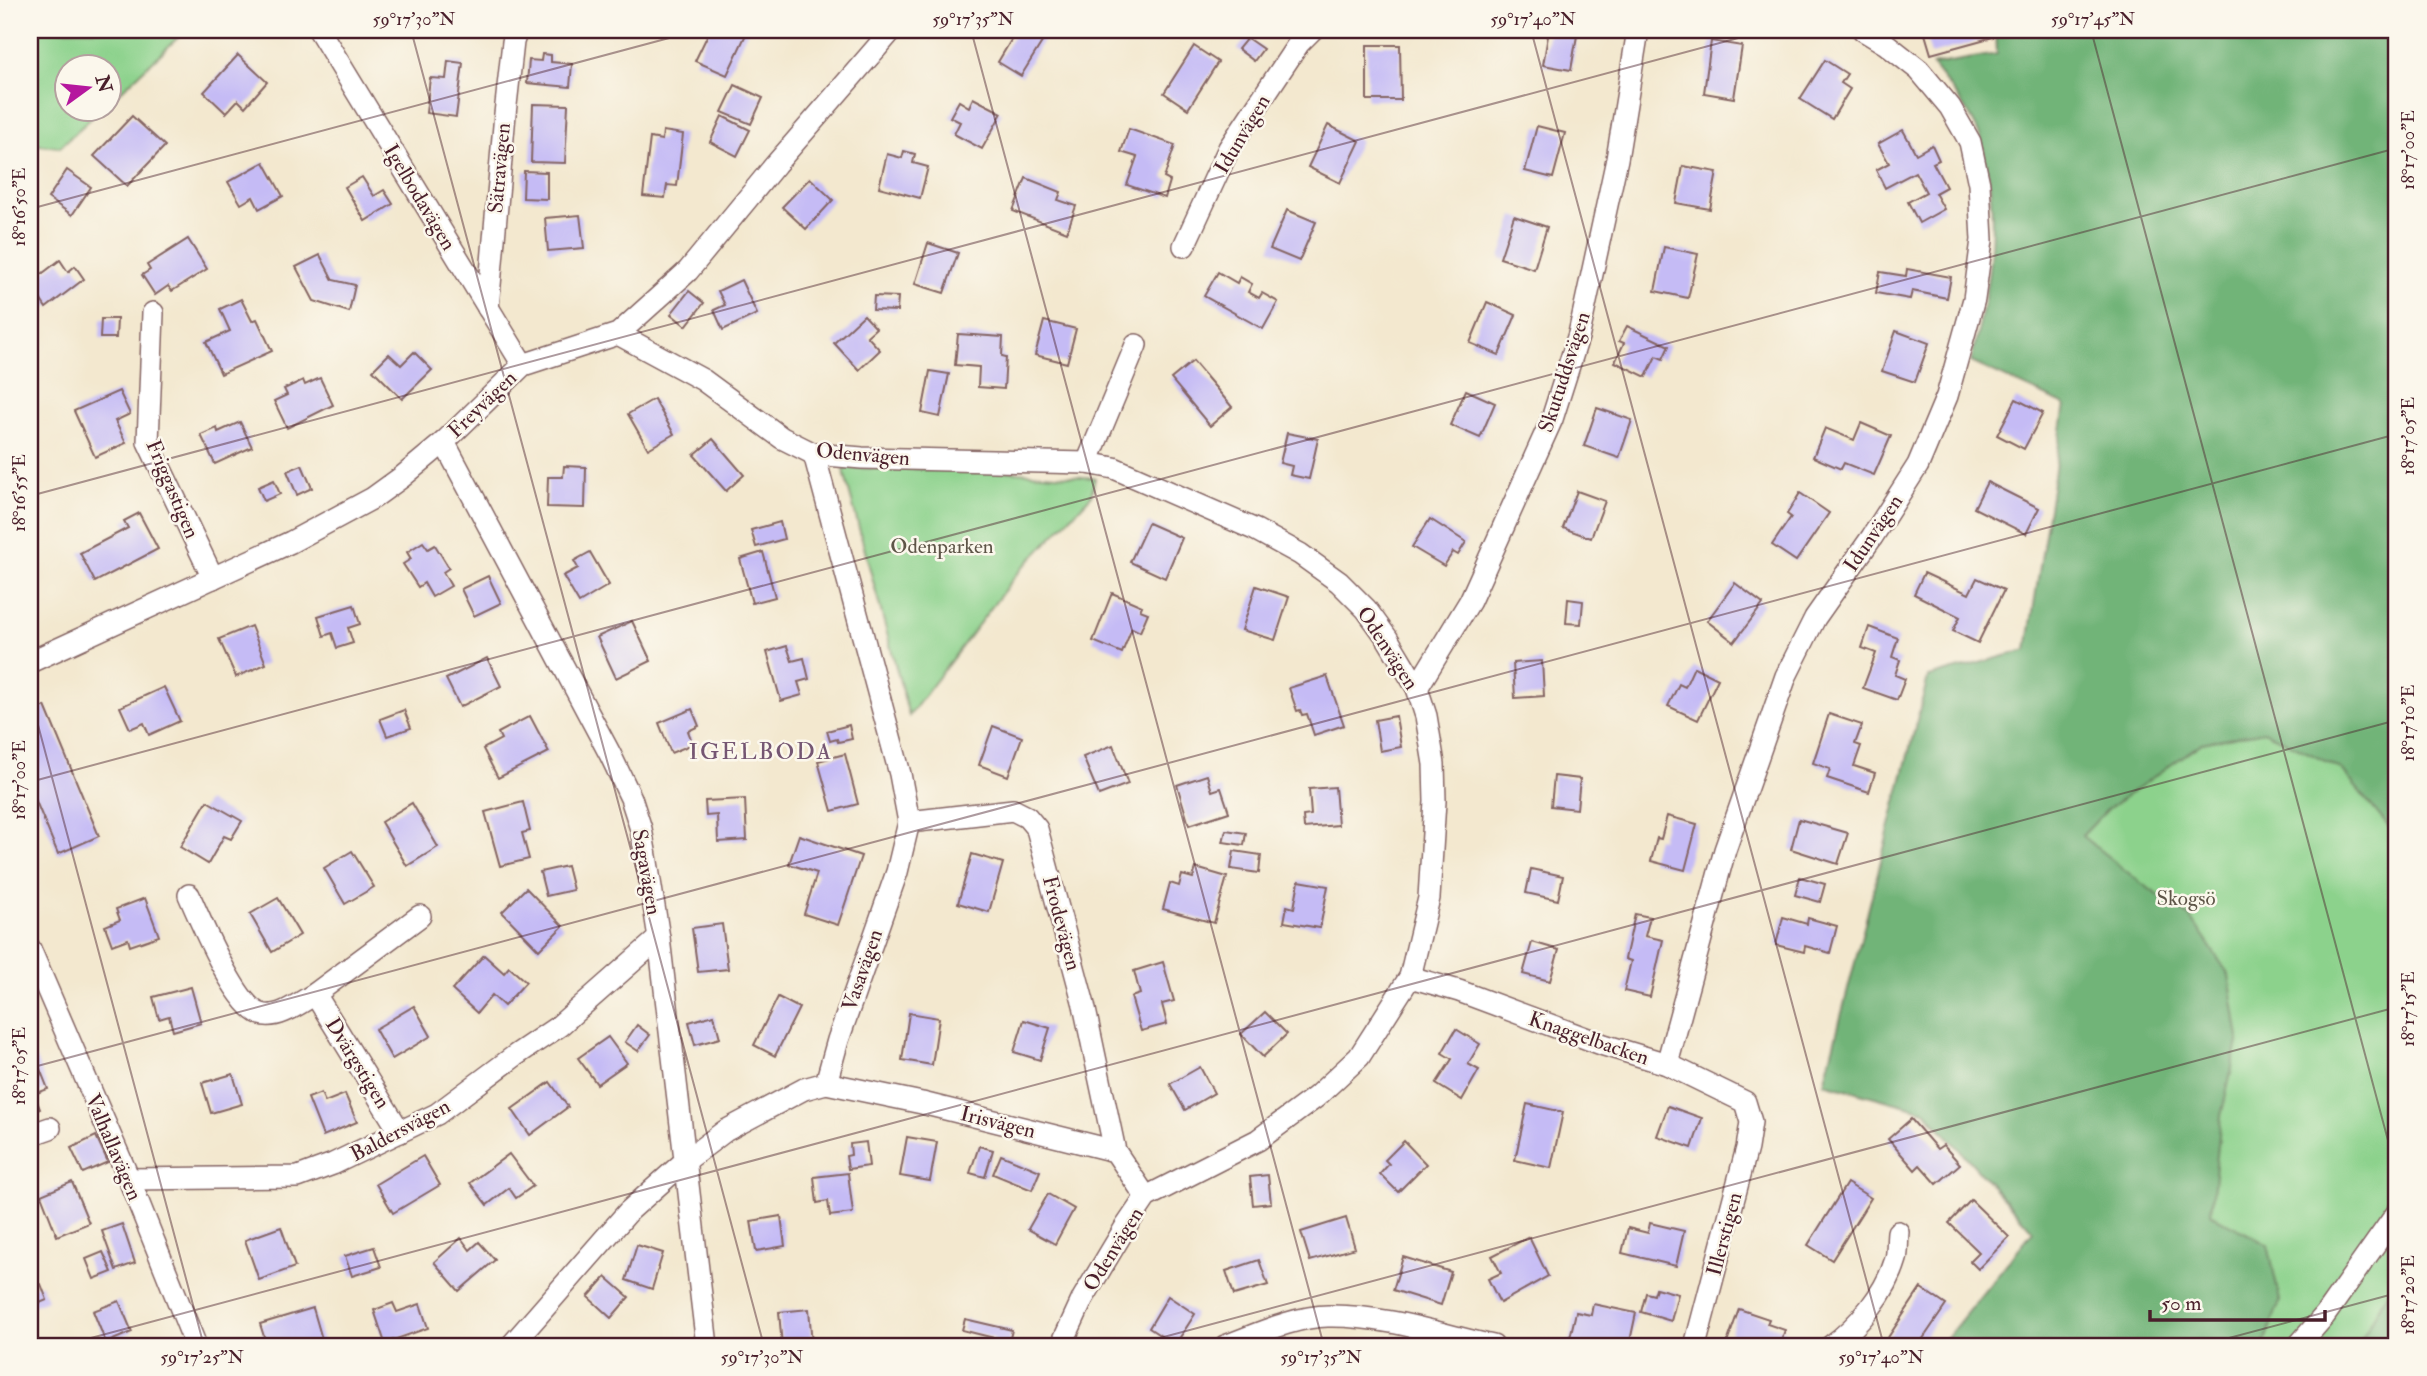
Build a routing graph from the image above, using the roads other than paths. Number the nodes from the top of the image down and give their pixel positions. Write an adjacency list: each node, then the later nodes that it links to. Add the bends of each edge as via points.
1 (319, 30): 8 (street, Igelbodavägen)
2 (517, 30): 8 (street, Sätravägen)
3 (892, 30): 10 (street, Freyvägen, via 688,271)
4 (1312, 30): 7 (street, Idunvägen, via 1229,148)
5 (1637, 30): 18 (street, Skutuddsvägen, via 1591,283 1552,419 1470,601)
6 (1863, 30): 26 (street, Idunvägen, via 1919,70 1950,107 1970,142 1979,184 1982,240 1974,299 1947,396 1917,466 1815,618 1786,676 1725,850)
7 (1184, 246)
8 (488, 308): 12 (street, Igelbodavägen)
9 (153, 313): 16 (street, Friggastigen, via 148,442)
10 (618, 334): 12 (street, Freyvägen); 14 (street, Odenvägen, via 703,380 782,438)
11 (1136, 345): 15 (street)
12 (523, 365): 13 (street, Freyvägen)
13 (443, 442): 16 (street, Freyvägen, via 373,498); 22 (street, Sagavägen, via 631,798 641,829)
14 (814, 454): 15 (street, Odenvägen); 19 (street, Vasavägen)
15 (1087, 463): 18 (street, Odenvägen, via 1126,473 1300,554 1366,609)
16 (213, 578): 17 (street, Freyvägen)
17 (30, 662)
18 (1416, 688): 24 (street, Odenvägen, via 1426,716 1435,801 1429,898)
19 (909, 822): 27 (street, Vasavägen, via 897,872); 30 (street, Frodevägen, via 1013,810 1027,817 1037,830 1084,1005)
20 (188, 895): 25 (street, Dvärgstigen, via 247,1006 262,1015 281,1012)
21 (420, 916): 25 (street, Dvärgstigen)
22 (659, 938): 29 (street, Baldersvägen, via 559,1026 437,1114); 31 (street, Sagavägen)
23 (30, 949): 32 (street, Valhallavägen)
24 (1410, 977): 26 (street, Knaggelbacken); 33 (street, Odenvägen, via 1359,1057 1316,1097 1258,1140)
25 (315, 994): 29 (street, Dvärgstigen)
26 (1667, 1064): 28 (street, Knaggelbacken, via 1745,1102)
27 (825, 1083): 30 (street, Irisvägen); 31 (street, via 804,1089 725,1131)
28 (1751, 1122): 42 (street, Illerstigen)
29 (400, 1132): 32 (street, Baldersvägen, via 298,1177)
30 (1115, 1151): 33 (street)
31 (684, 1161): 37 (street, via 629,1211); 38 (street, Sagavägen)
32 (129, 1179): 36 (street, Valhallavägen)
33 (1146, 1197): 39 (street, Odenvägen, via 1083,1297)
34 (2397, 1213): 44 (street)
35 (1898, 1232): 43 (street, via 1897,1257 1886,1285 1849,1334)
36 (196, 1346)
37 (511, 1346)
38 (708, 1346)
39 (1061, 1346)
40 (1225, 1346): 41 (street, via 1304,1319 1328,1316 1380,1320)
41 (1493, 1346)
42 (1695, 1346)
43 (1830, 1346)
44 (2298, 1346)

